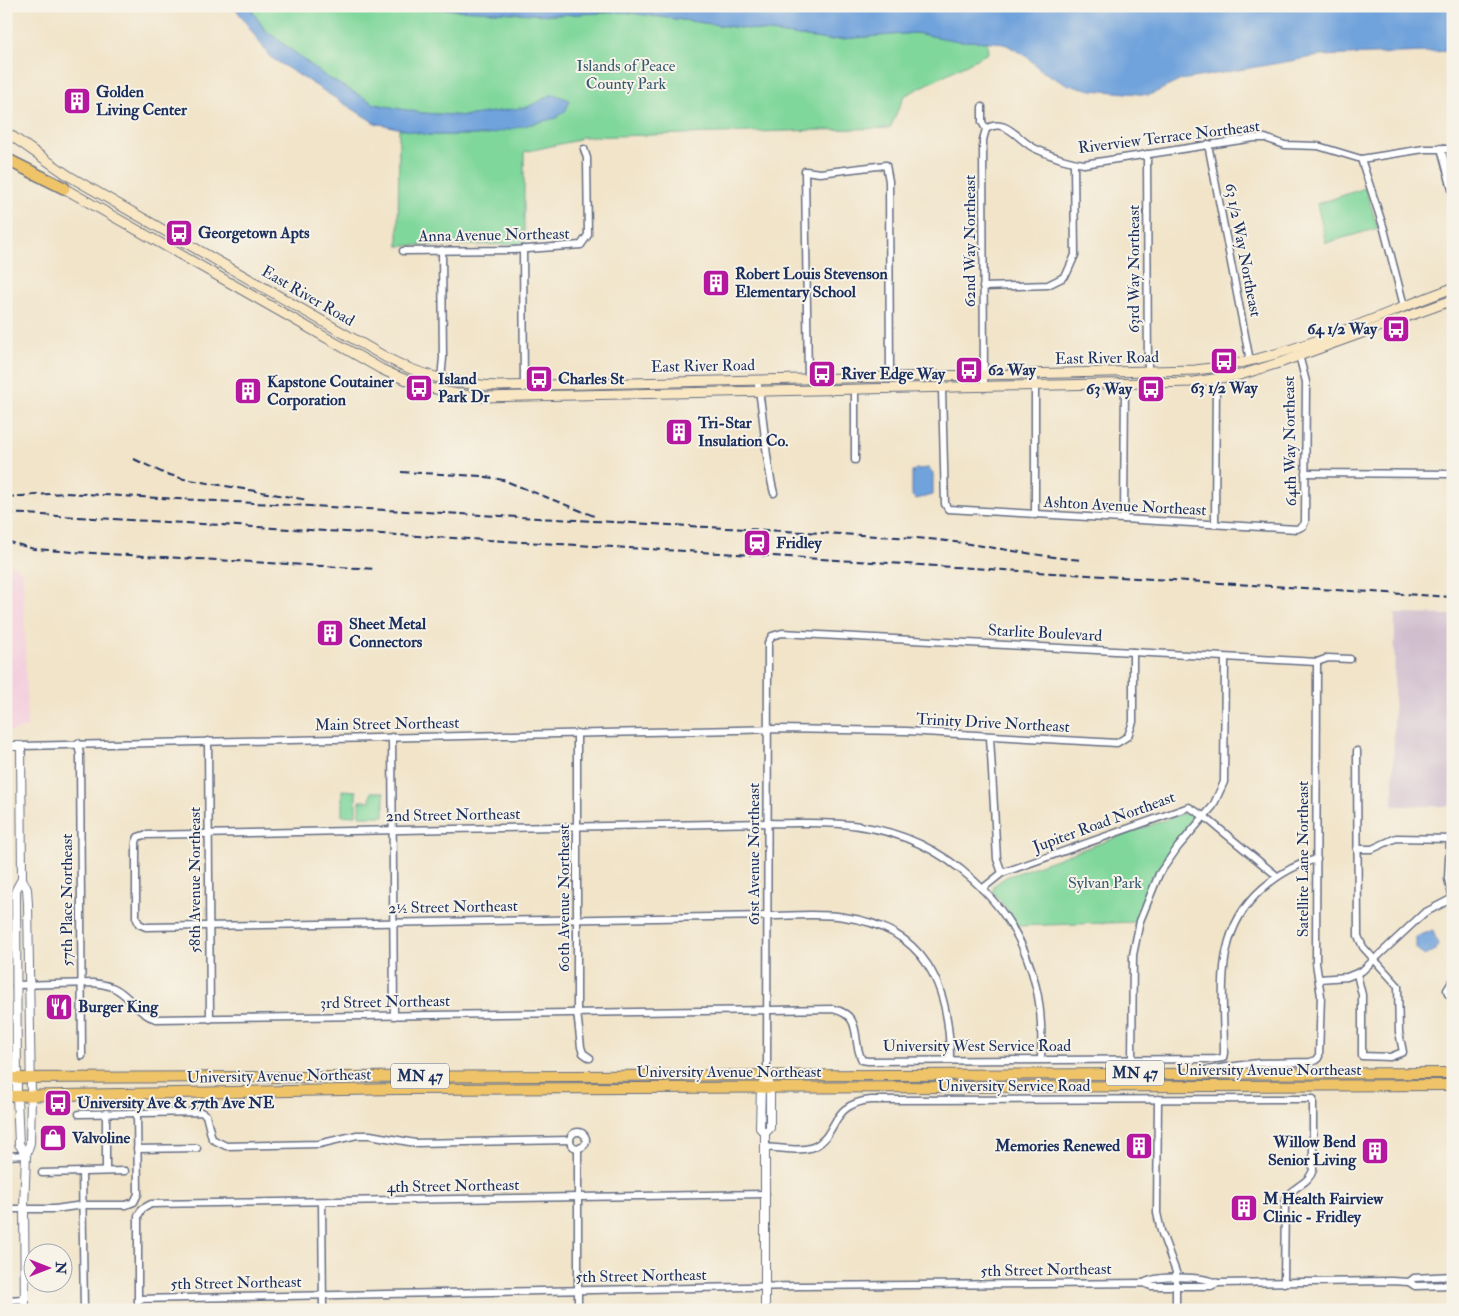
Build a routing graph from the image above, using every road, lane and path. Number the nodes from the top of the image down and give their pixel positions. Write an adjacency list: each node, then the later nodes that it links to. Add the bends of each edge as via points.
1 (982, 107): 2 (street, 62nd Way Northeast, via 982,122)
2 (986, 129): 12 (street, Riverview Terrace Northeast, via 1005,127 1034,149); 18 (street, 62nd Way Northeast, via 983,140)
3 (6, 132): 28 (main road, East River Road, via 68,175 370,349 405,368)
4 (1208, 144): 9 (street, Riverview Terrace Northeast); 11 (street, Riverview Terrace Northeast, via 1265,138 1285,145 1318,146); 23 (street, 63 1/2 Way Northeast)
5 (1441, 148): 7 (street, Riverview Terrace Northeast); 11 (street, Riverview Terrace Northeast); 14 (street)
6 (584, 149): 15 (street, Anna Avenue Northeast, via 588,158 588,235 584,243 576,247)
7 (1453, 149)
8 (6, 154): 13 (main road, East River Road)
9 (1147, 154): 12 (street, Riverview Terrace Northeast); 24 (street, 63rd Way Northeast)
10 (6, 159): 13 (highway)
11 (1361, 159): 21 (street)
12 (1074, 163): 18 (street, via 1075,255 1067,273 1048,285)
13 (64, 188): 40 (main road, East River Road, via 401,379 459,395)
14 (1453, 193)
15 (523, 249): 16 (street, Anna Avenue Northeast); 34 (street)
16 (442, 250): 17 (street, Anna Avenue Northeast); 28 (street)
17 (403, 251)
18 (983, 287): 26 (street, 62nd Way Northeast)
19 (1453, 288): 21 (main road, East River Road)
20 (1453, 300): 22 (main road, East River Road)
21 (1404, 306): 23 (main road, East River Road, via 1280,353)
22 (1299, 355): 31 (main road, East River Road); 42 (street, 64th Way Northeast, via 1306,382)
23 (1250, 361): 24 (main road, East River Road, via 1215,368)
24 (1148, 372): 25 (main road, East River Road); 33 (street, 63rd Way Northeast)
25 (1035, 375): 26 (main road, East River Road); 35 (street)
26 (984, 376): 27 (main road, East River Road); 36 (street, 62nd Way Northeast)
27 (890, 378): 30 (main road, East River Road); 30 (street, via 889,181 886,165 820,173 805,171)
28 (441, 379): 34 (main road, East River Road, via 477,385)
29 (757, 380): 30 (main road, East River Road); 34 (main road, East River Road); 39 (street)
30 (808, 380)
31 (1216, 380): 33 (main road, East River Road); 47 (street)
32 (1125, 384): 33 (main road, East River Road); 35 (main road, East River Road); 46 (street)
33 (1148, 384)
34 (524, 385): 40 (street)
35 (1036, 387): 36 (main road, East River Road); 45 (street)
36 (984, 388): 37 (main road, East River Road)
37 (942, 389): 38 (main road, East River Road); 45 (street, Ashton Avenue Northeast, via 946,507)
38 (855, 390): 39 (main road, East River Road); 41 (street)
39 (760, 393): 40 (main road, East River Road); 44 (street, via 767,467)
40 (525, 397)
41 (855, 460)
42 (1305, 473): 43 (street); 48 (street, 64th Way Northeast)
43 (1453, 474)
44 (774, 493)
45 (1035, 515): 46 (street, Ashton Avenue Northeast)
46 (1124, 519): 47 (street, Ashton Avenue Northeast)
47 (1214, 524): 48 (street, Ashton Avenue Northeast, via 1297,529)
48 (1303, 526)
49 (772, 636): 50 (street, Starlite Boulevard, via 782,632); 54 (street, 61st Avenue Northeast, via 768,643)
50 (1133, 652): 51 (street, Starlite Boulevard); 57 (street, Trinity Drive Northeast, via 1133,722 1123,740 1111,743)
51 (1226, 658): 53 (street, Starlite Boulevard); 63 (street, via 1224,782)
52 (1350, 659): 53 (street, Starlite Boulevard, via 1328,658)
53 (1317, 662): 69 (street, Satellite Lane Northeast)
54 (769, 730): 55 (street, Main Street Northeast); 57 (street, Trinity Drive Northeast, via 906,731); 64 (street, 61st Avenue Northeast)
55 (577, 733): 56 (street, Main Street Northeast); 65 (street, 60th Avenue Northeast)
56 (392, 737): 58 (street, Main Street Northeast); 66 (street)
57 (990, 737): 70 (street, via 997,859)
58 (208, 741): 59 (street, Main Street Northeast); 67 (street, 58th Avenue Northeast)
59 (78, 743): 61 (street, Main Street Northeast); 84 (street, 57th Place Northeast)
60 (6, 746): 61 (street, Main Street Northeast)
61 (21, 746): 72 (street)
62 (1357, 751): 68 (street)
63 (1205, 817): 70 (street, Jupiter Road Northeast, via 1190,807 1182,808); 71 (street, Jupiter Road Northeast); 95 (street, via 1178,847 1160,874 1140,922 1132,972)
64 (768, 823): 65 (street, 2nd Street Northeast); 73 (street, 2nd Street Northeast, via 859,826 900,835 948,861); 75 (street, 61st Avenue Northeast)
65 (577, 827): 66 (street, 2nd Street Northeast); 76 (street, 60th Avenue Northeast)
66 (392, 830): 67 (street, 2nd Street Northeast); 77 (street)
67 (208, 834): 78 (street, 2nd Street Northeast, via 138,837); 79 (street, 58th Avenue Northeast)
68 (1357, 849): 74 (street, via 1372,849 1396,838 1450,839 1448,879); 80 (street, via 1358,936 1362,947)
69 (1317, 859): 71 (street, via 1303,862); 82 (street, Satellite Lane Northeast, via 1316,963)
70 (1002, 873): 73 (street, Jupiter Road Northeast)
71 (1277, 876): 95 (street, University West Service Road, via 1248,903 1228,939 1224,966 1222,1058)
72 (22, 879): 85 (street, via 16,890); 86 (street, via 27,889)
73 (982, 888): 94 (street, 2nd Street Northeast, via 1008,920 1030,967 1039,1001)
74 (1453, 899): 80 (street, via 1424,913)
75 (768, 916): 76 (street, 2½ Street Northeast); 88 (street, 61st Avenue Northeast); 96 (street, 2½ Street Northeast, via 857,919 887,930 911,945 929,966 943,994 950,1034)
76 (578, 919): 77 (street, 2½ Street Northeast); 89 (street, 60th Avenue Northeast)
77 (394, 922): 79 (street, 2½ Street Northeast); 90 (street)
78 (138, 924): 79 (street, 2½ Street Northeast, via 146,927)
79 (209, 926): 91 (street, 58th Avenue Northeast)
80 (1375, 960): 81 (street); 81 (street, via 1398,986 1403,1052 1390,1056 1362,1056 1362,995)
81 (1357, 974): 82 (street)
82 (1319, 979): 97 (street, Satellite Lane Northeast, via 1317,1060 1258,1063)
83 (1453, 981): 87 (street, via 1447,990)
84 (81, 983): 86 (street, 3rd Street Northeast); 91 (street, 3rd Street Northeast, via 113,987 156,1019); 92 (street, 57th Place Northeast)
85 (16, 985): 86 (street, 3rd Street Northeast); 100 (street)
86 (30, 985): 101 (street)
87 (1453, 997)
88 (767, 1009): 89 (street, 3rd Street Northeast); 96 (street, University West Service Road, via 832,1009 846,1014 855,1027 862,1060); 99 (street, 61st Avenue Northeast)
89 (577, 1012): 90 (street, 3rd Street Northeast); 93 (street, 60th Avenue Northeast, via 580,1047)
90 (394, 1016): 91 (street, 3rd Street Northeast)
91 (210, 1019)
92 (82, 1056)
93 (590, 1058)
94 (1041, 1059): 95 (street, University West Service Road); 96 (street, University West Service Road)
95 (1132, 1059)
96 (950, 1060)
97 (1192, 1073): 98 (main road, University Avenue Northeast / MN 47); 99 (main road, University Avenue Northeast / MN 47)
98 (1453, 1073)
99 (767, 1074): 101 (main road, University Avenue Northeast / MN 47); 103 (street, 61st Avenue Northeast)
100 (11, 1078): 101 (main road, University Avenue Northeast / MN 47); 105 (street)
101 (30, 1078): 106 (street)
102 (1453, 1085): 103 (main road, University Avenue Northeast / MN 47)
103 (765, 1087): 106 (main road, University Avenue Northeast / MN 47); 112 (street, 61st Avenue Northeast, via 760,1128 765,1133)
104 (6, 1096): 105 (main road, University Avenue Northeast / MN 47)
105 (17, 1096): 106 (main road, University Avenue Northeast / MN 47); 116 (street, via 19,1144)
106 (31, 1096): 116 (street, via 30,1143)
107 (1158, 1099): 112 (street, University Service Road, via 860,1101 846,1106 822,1140 811,1147); 129 (street, via 1157,1213); 130 (street, University Service Road, via 1313,1099 1313,1170 1309,1180 1292,1191 1285,1201)
108 (106, 1113): 109 (street); 110 (street); 118 (street)
109 (137, 1113): 111 (street, via 203,1113 212,1139 226,1146 319,1144 357,1135 416,1143); 115 (street)
110 (79, 1114)
111 (570, 1140): 114 (street, via 571,1145); 114 (street, via 574,1133 584,1134 586,1142)
112 (765, 1147): 122 (street, 61st Avenue Northeast)
113 (197, 1148): 115 (street)
114 (578, 1148): 123 (street)
115 (137, 1149): 125 (street, via 138,1194 134,1202 126,1205)
116 (26, 1155): 117 (street); 126 (street)
117 (6, 1156)
118 (106, 1171): 119 (street); 121 (street)
119 (125, 1171)
120 (42, 1172): 121 (street)
121 (82, 1172): 125 (street)
122 (766, 1194): 123 (street, 4th Street Northeast); 136 (street, 61st Avenue Northeast)
123 (578, 1197): 124 (street, 4th Street Northeast); 137 (street)
124 (322, 1202): 138 (street); 140 (street, 4th Street Northeast, via 152,1204 142,1208 138,1216)
125 (83, 1205): 126 (street, via 55,1209); 143 (street)
126 (24, 1208): 127 (street); 139 (street)
127 (6, 1209)
128 (1453, 1276): 131 (street, 5th Street Northeast, via 1414,1278)
129 (1176, 1278): 132 (street, 5th Street Northeast, via 1151,1279); 133 (street, 5th Street Northeast, via 1210,1279); 135 (street)
130 (1284, 1282): 131 (street, 5th Street Northeast); 133 (street, 5th Street Northeast)
131 (1409, 1282): 134 (street, 5th Street Northeast, via 1415,1286)
132 (1144, 1283): 135 (street, 5th Street Northeast); 136 (street, 5th Street Northeast)
133 (1218, 1283): 135 (street, 5th Street Northeast)
134 (1453, 1285)
135 (1176, 1286): 148 (street)
136 (765, 1287): 137 (street, 5th Street Northeast); 147 (street, 61st Avenue Northeast)
137 (578, 1290): 138 (street, 5th Street Northeast); 146 (street)
138 (322, 1295): 140 (street, 5th Street Northeast); 145 (street)
139 (25, 1299): 141 (street); 142 (street)
140 (138, 1299): 144 (street)
141 (6, 1300)
142 (25, 1310)
143 (84, 1310)
144 (138, 1310)
145 (323, 1310)
146 (578, 1310)
147 (765, 1310)
148 (1176, 1310)

